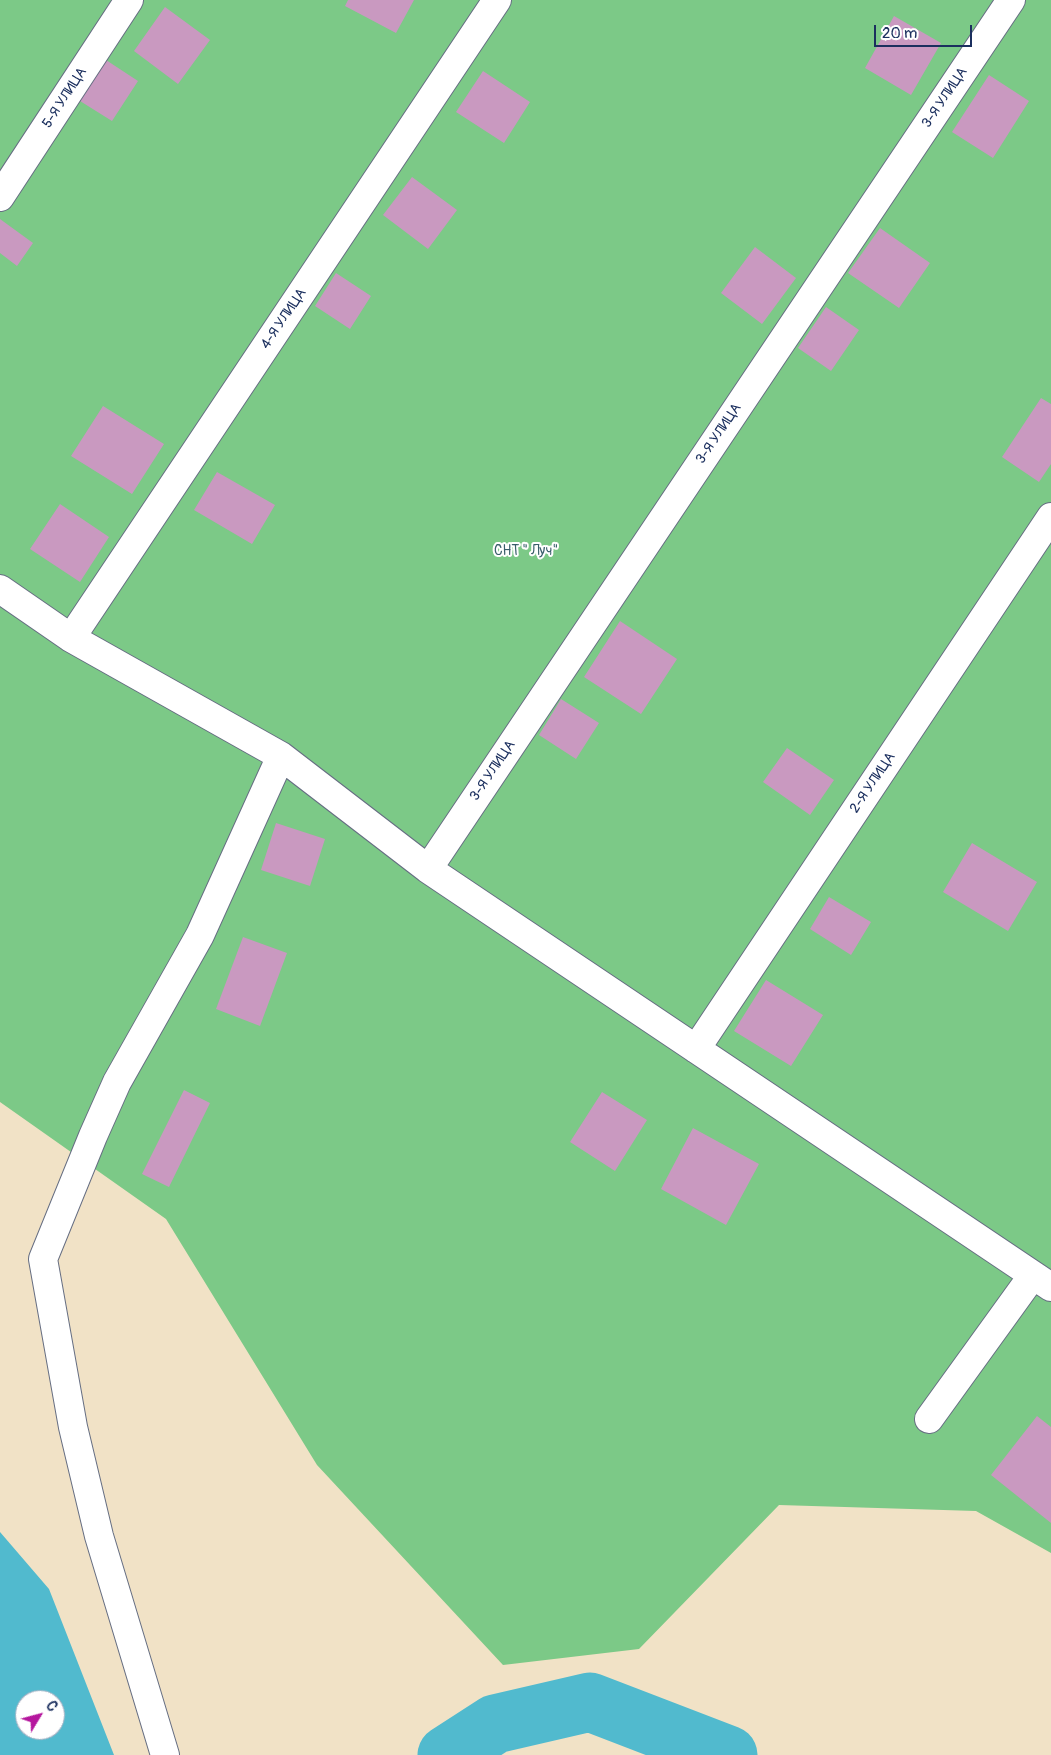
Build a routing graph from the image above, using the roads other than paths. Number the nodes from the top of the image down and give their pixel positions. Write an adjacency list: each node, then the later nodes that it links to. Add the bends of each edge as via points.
1 (129, 0): 4 (street, 5-Я УЛИЦА)
2 (497, 0): 7 (street, 4-Я УЛИЦА)
3 (1011, 0): 9 (street, 3-Я УЛИЦА)
4 (0, 196)
5 (1051, 517): 10 (street, 2-Я УЛИЦА)
6 (0, 589): 7 (street)
7 (71, 638): 8 (street)
8 (281, 756): 9 (street); 13 (street, via 200,935 117,1082 43,1259 73,1427 98,1536)
9 (428, 869): 10 (street)
10 (696, 1049): 11 (street)
11 (1045, 1279): 12 (street)
12 (929, 1420)
13 (165, 1755)

